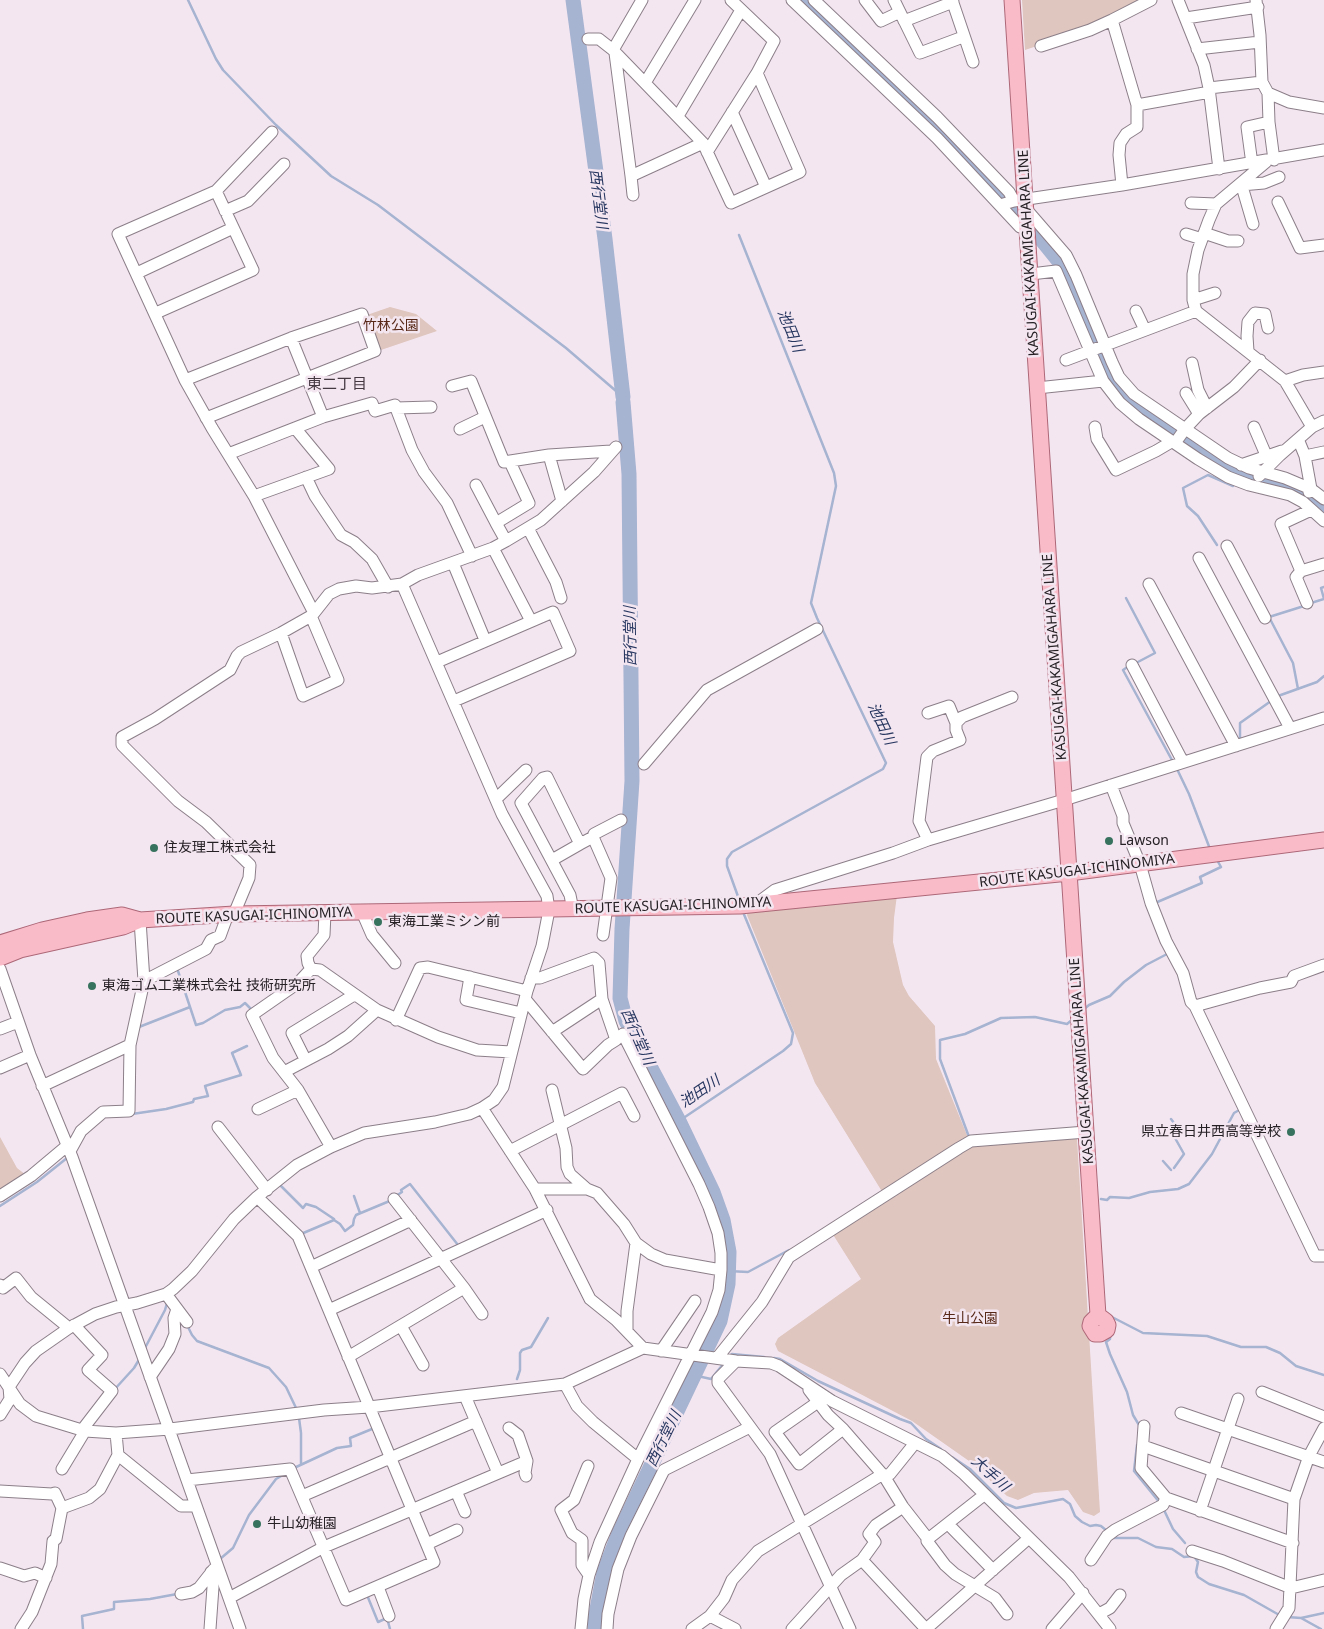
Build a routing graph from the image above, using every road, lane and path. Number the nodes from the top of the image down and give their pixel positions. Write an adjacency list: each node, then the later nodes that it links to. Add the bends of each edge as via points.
1 (642, 0): 22 (street)
2 (695, 0): 26 (street)
3 (731, 0): 13 (street)
4 (792, 0): 51 (street, via 937,138)
5 (814, 0): 53 (street, via 937,117 1009,192)
6 (865, 0): 14 (street, via 881,21)
7 (894, 0): 14 (street)
8 (1012, 0): 53 (main road, KASUGAI-KAKAMIGAHARA LINE)
9 (1150, 0): 16 (street)
10 (1178, 0): 15 (street)
11 (952, 1): 14 (street); 17 (street)
12 (1257, 4): 15 (street); 19 (street)
13 (741, 10): 24 (street, via 774,41); 32 (street)
14 (902, 17): 17 (street, via 920,53)
15 (1186, 18): 21 (street)
16 (1112, 20): 20 (street); 29 (street)
17 (963, 37): 23 (street)
18 (588, 39): 22 (street, via 598,38)
19 (1260, 42): 21 (street); 25 (street)
20 (1041, 46)
21 (1197, 49): 27 (street)
22 (614, 52): 26 (street); 41 (street)
23 (973, 62)
24 (757, 72): 31 (street); 45 (street, via 800,172)
25 (1262, 82): 27 (street); 28 (street)
26 (645, 83): 32 (street)
27 (1210, 90): 29 (street); 40 (street)
28 (1268, 93): 30 (street, via 1289,102); 33 (street)
29 (1137, 105): 44 (street, via 1137,128 1126,134 1120,143)
30 (1324, 108)
31 (732, 112): 35 (street); 45 (street)
32 (678, 116): 35 (street)
33 (1269, 122): 37 (street); 39 (street, via 1247,127)
34 (272, 132): 46 (street)
35 (705, 148): 41 (street); 45 (street, via 731,203)
36 (1324, 150): 37 (street)
37 (1270, 161): 39 (street); 43 (street)
38 (284, 164): 52 (street, via 248,201)
39 (1252, 164): 40 (street)
40 (1219, 169): 44 (street)
41 (631, 176): 47 (street)
42 (1279, 178): 43 (street, via 1264,183)
43 (1241, 184): 50 (street); 54 (street)
44 (1122, 186): 53 (street)
45 (766, 187)
46 (216, 191): 52 (street); 60 (street, via 118,234)
47 (633, 195)
48 (1278, 202): 59 (street, via 1300,248)
49 (1191, 203): 50 (street)
50 (1216, 204): 57 (street)
51 (1000, 205): 53 (street); 53 (street)
52 (225, 211): 55 (street)
53 (1024, 214): 61 (main road, KASUGAI-KAKAMIGAHARA LINE); 69 (street, via 1066,255)
54 (1253, 224)
55 (233, 228): 60 (street); 65 (street, via 253,270)
56 (1186, 234): 57 (street)
57 (1203, 236): 58 (street); 63 (street, via 1193,274)
58 (1238, 241)
59 (1324, 245)
60 (137, 273): 65 (street)
61 (1031, 274): 69 (street, via 1056,271); 80 (main road, KASUGAI-KAKAMIGAHARA LINE)
62 (1215, 293): 63 (street)
63 (1194, 305): 67 (street); 70 (street)
64 (1136, 311): 67 (street)
65 (156, 313): 76 (street)
66 (1268, 328): 70 (street, via 1264,314 1255,313 1248,322)
67 (1145, 330): 69 (street)
68 (291, 338): 75 (street); 75 (street, via 362,314 376,351); 76 (street)
69 (1099, 347): 71 (street); 77 (street); 94 (street, via 1134,394)
70 (1248, 351): 72 (street)
71 (1066, 360)
72 (1260, 360): 78 (street); 84 (street, via 1234,387)
73 (1192, 363): 84 (street)
74 (1324, 372): 78 (street)
75 (308, 378): 85 (street); 87 (street)
76 (185, 380): 87 (street)
77 (1103, 381): 80 (street); 94 (street, via 1120,404 1138,419)
78 (1285, 381): 91 (street)
79 (452, 386): 86 (street, via 471,381)
80 (1037, 388): 147 (main road, KASUGAI-KAKAMIGAHARA LINE)
81 (1186, 393): 84 (street)
82 (431, 407): 83 (street)
83 (396, 408): 85 (street, via 395,405 375,411 372,403); 117 (street, via 412,450 447,503)
84 (1203, 411): 94 (street)
85 (324, 417): 92 (street)
86 (485, 417): 93 (street); 102 (street, via 504,462)
87 (206, 418): 98 (street)
88 (1324, 421): 91 (street)
89 (1095, 427): 94 (street, via 1097,439 1116,470)
90 (1254, 427): 100 (street)
91 (1312, 427): 95 (street)
92 (295, 428): 98 (street); 104 (street, via 329,469)
93 (460, 429)
94 (1179, 437): 103 (street); 105 (street, via 1198,459 1228,477)
95 (1298, 439): 96 (street); 101 (street)
96 (1284, 451): 100 (street); 105 (street)
97 (1324, 452): 101 (street)
98 (228, 454): 107 (street)
99 (549, 455): 102 (street); 110 (street); 110 (street, via 613,449 594,472)
100 (1266, 455): 103 (street)
101 (1305, 456): 108 (street)
102 (510, 462): 112 (street, via 529,503)
103 (1241, 465): 105 (street)
104 (306, 477): 107 (street); 124 (street, via 341,535 354,542 372,560)
105 (1257, 478): 108 (street); 108 (street, via 1290,496)
106 (476, 485): 112 (street)
107 (254, 496): 127 (street)
108 (1308, 498): 109 (street); 111 (street); 121 (street, via 1281,524)
109 (1324, 499)
110 (562, 501): 113 (street)
111 (1324, 521)
112 (496, 523): 114 (street)
113 (528, 528): 114 (street); 125 (street, via 556,582)
114 (506, 541): 116 (street)
115 (1227, 546): 128 (street)
116 (493, 548): 117 (street); 129 (street)
117 (472, 556): 119 (street)
118 (1199, 558): 140 (street)
119 (454, 563): 122 (street); 132 (street)
120 (1324, 564): 121 (street)
121 (1301, 571): 126 (street, via 1296,577)
122 (402, 584): 124 (street); 133 (street)
123 (1149, 584): 141 (street)
124 (388, 587): 127 (street, via 339,589 329,594)
125 (560, 598)
126 (1306, 603)
127 (312, 614): 131 (street); 131 (street, via 338,680 303,696)
128 (1265, 618)
129 (531, 621): 132 (street); 136 (street, via 553,612 570,651)
130 (817, 629): 143 (street, via 707,690)
131 (281, 632): 164 (street, via 241,652 230,670 122,737 122,745 178,801 206,822 250,865 249,878)
132 (485, 640): 133 (street)
133 (437, 662): 136 (street)
134 (1132, 665): 142 (street)
135 (1012, 697): 139 (street, via 962,717)
136 (454, 701): 146 (street)
137 (928, 713): 139 (street, via 949,706)
138 (1324, 718): 140 (street)
139 (956, 723): 152 (street, via 960,740 933,751 927,757 919,821)
140 (1290, 728): 141 (street)
141 (1235, 743): 142 (street)
142 (1183, 762): 145 (street)
143 (644, 764)
144 (526, 770): 146 (street)
145 (1111, 785): 147 (street); 156 (street)
146 (496, 799): 149 (street)
147 (1064, 800): 152 (street); 157 (main road, KASUGAI-KAKAMIGAHARA LINE)
148 (522, 804): 149 (street); 154 (street, via 547,777); 155 (street)
149 (502, 814): 160 (street, via 547,896)
150 (621, 820): 151 (street)
151 (593, 837): 154 (street); 159 (street, via 611,878)
152 (928, 840): 158 (street, via 774,890)
153 (1324, 840): 156 (main road, ROUTE KASUGAI-ICHINOMIYA)
154 (580, 844): 155 (street)
155 (552, 860): 161 (street, via 570,895)
156 (1140, 864): 157 (main road, ROUTE KASUGAI-ICHINOMIYA); 179 (street, via 1151,903)
157 (1069, 873): 158 (main road, ROUTE KASUGAI-ICHINOMIYA); 201 (main road, KASUGAI-KAKAMIGAHARA LINE)
158 (748, 905): 159 (main road, ROUTE KASUGAI-ICHINOMIYA)
159 (609, 908): 161 (main road, ROUTE KASUGAI-ICHINOMIYA); 166 (street)
160 (549, 910): 161 (main road, ROUTE KASUGAI-ICHINOMIYA); 162 (main road, ROUTE KASUGAI-ICHINOMIYA); 174 (street)
161 (573, 910)
162 (362, 912): 163 (main road, ROUTE KASUGAI-ICHINOMIYA); 169 (street, via 372,935)
163 (325, 913): 164 (main road, ROUTE KASUGAI-ICHINOMIYA); 172 (street, via 324,935 307,956)
164 (231, 914): 165 (main road, ROUTE KASUGAI-ICHINOMIYA); 175 (street, via 220,936 211,940 206,949)
165 (140, 920): 167 (main road, ROUTE KASUGAI-ICHINOMIYA, via 122,915 87,920); 168 (main road, ROUTE KASUGAI-ICHINOMIYA); 175 (street)
166 (604, 935)
167 (0, 943)
168 (0, 958)
169 (395, 963)
170 (1324, 965): 179 (street, via 1294,976 1291,982)
171 (0, 969): 183 (street)
172 (311, 969): 176 (street, via 320,970); 192 (street, via 298,983 252,1014 273,1058)
173 (470, 978): 177 (street); 181 (street, via 466,1000); 182 (street, via 428,967 420,968)
174 (531, 978): 177 (street); 178 (street, via 540,978 594,958 599,962)
175 (144, 981): 187 (street)
176 (354, 995): 180 (street); 190 (street, via 292,1033)
177 (526, 995): 181 (street); 185 (street)
178 (602, 999): 185 (street); 185 (street, via 616,1040 583,1069)
179 (1195, 1006): 214 (street, via 1315,1256)
180 (377, 1010): 182 (street); 190 (street, via 348,1036)
181 (521, 1013): 188 (street)
182 (396, 1020): 188 (street, via 477,1050)
183 (18, 1022): 184 (street); 189 (street)
184 (0, 1029)
185 (552, 1032)
186 (623, 1034): 217 (street, via 709,1207 718,1233)
187 (130, 1045): 193 (street); 203 (street, via 129,1111 103,1112 81,1131)
188 (511, 1052): 196 (street, via 503,1088)
189 (30, 1055): 191 (street); 193 (street)
190 (306, 1059): 192 (street)
191 (0, 1068)
192 (284, 1072): 194 (street)
193 (42, 1086): 203 (street)
194 (298, 1090): 197 (street); 202 (street)
195 (552, 1090): 199 (street)
196 (482, 1108): 202 (street, via 435,1122 364,1133); 204 (street)
197 (258, 1109)
198 (634, 1116): 199 (street, via 622,1093)
199 (561, 1124): 204 (street); 207 (street, via 568,1156 567,1167)
200 (218, 1127): 206 (street)
201 (1086, 1132): 226 (main road, KASUGAI-KAKAMIGAHARA LINE); 235 (street, via 971,1140 789,1257 762,1302)
202 (331, 1147): 206 (street, via 297,1165)
203 (69, 1148): 208 (street); 222 (street)
204 (510, 1151): 205 (street)
205 (535, 1189): 207 (street); 211 (street)
206 (267, 1190): 209 (street)
207 (587, 1190): 213 (street, via 597,1193)
208 (0, 1196)
209 (257, 1197): 216 (street, via 298,1236); 220 (street, via 234,1219 192,1271)
210 (394, 1199): 212 (street)
211 (547, 1210): 215 (street); 230 (street, via 590,1299)
212 (411, 1220): 215 (street); 216 (street)
213 (636, 1243): 217 (street, via 665,1260); 230 (street)
214 (1324, 1256)
215 (441, 1258): 219 (street); 224 (street)
216 (311, 1266): 224 (street)
217 (721, 1270): 233 (street, via 712,1312)
218 (0, 1285): 229 (street, via 3,1288 16,1278 30,1297)
219 (464, 1288): 225 (street); 228 (street)
220 (166, 1294): 222 (street); 223 (street)
221 (695, 1301): 232 (street)
222 (125, 1305): 229 (street, via 95,1314); 239 (street)
223 (177, 1308): 227 (street); 239 (street, via 175,1334)
224 (329, 1310): 234 (street)
225 (482, 1314)
226 (1098, 1315)
227 (187, 1322)
228 (401, 1326): 234 (street); 237 (street)
229 (71, 1327): 242 (street, via 36,1351); 259 (street, via 102,1356 88,1370 112,1391)
230 (627, 1331): 231 (street)
231 (643, 1348): 232 (street); 240 (street)
232 (661, 1351): 233 (street)
233 (690, 1355): 235 (street); 266 (street)
234 (348, 1357): 247 (street)
235 (718, 1358): 236 (street)
236 (736, 1361): 241 (street, via 771,1363); 253 (street, via 718,1379 718,1383)
237 (423, 1365)
238 (0, 1374): 242 (street)
239 (150, 1377): 256 (street)
240 (565, 1384): 244 (street); 266 (street, via 578,1406 593,1422)
241 (810, 1386): 246 (street, via 809,1390); 261 (street, via 832,1401)
242 (9, 1388): 249 (street, via 10,1399); 259 (street, via 20,1404 36,1416)
243 (1262, 1392): 250 (street)
244 (465, 1396): 247 (street); 251 (street)
245 (1238, 1399): 258 (street)
246 (818, 1402): 257 (street); 257 (street, via 775,1432 799,1464)
247 (369, 1407): 256 (street); 265 (street)
248 (1181, 1413): 258 (street)
249 (0, 1415)
250 (1324, 1417)
251 (476, 1421): 265 (street); 272 (street)
252 (1144, 1426): 262 (street)
253 (750, 1427): 288 (street, via 770,1454); 321 (street, via 664,1470 618,1568)
254 (509, 1428): 267 (street, via 518,1435)
255 (1324, 1428): 264 (street)
256 (170, 1429): 260 (street); 275 (street)
257 (843, 1429): 274 (street)
258 (1228, 1429): 264 (street); 271 (street)
259 (84, 1431): 260 (street); 270 (street)
260 (116, 1433): 263 (street)
261 (915, 1443): 274 (street, via 890,1474); 278 (street, via 942,1456)
262 (1143, 1446): 271 (street); 280 (street, via 1141,1468)
263 (118, 1455): 282 (street, via 181,1506); 284 (street, via 95,1494)
264 (1308, 1456): 268 (street); 281 (street)
265 (391, 1457): 279 (street); 285 (street)
266 (638, 1459): 302 (street, via 600,1542)
267 (527, 1461): 272 (street); 273 (street)
268 (1324, 1462)
269 (588, 1466): 302 (street, via 574,1500 561,1510 572,1533 582,1540 582,1566)
270 (62, 1469)
271 (1213, 1470): 281 (street); 286 (street)
272 (498, 1473): 277 (street)
273 (526, 1476)
274 (884, 1476): 283 (street); 288 (street)
275 (187, 1480): 279 (street, via 290,1469); 282 (street)
276 (0, 1491): 284 (street, via 55,1493)
277 (456, 1491): 285 (street); 287 (street)
278 (984, 1495): 289 (street); 291 (street)
279 (302, 1496): 295 (street)
280 (1166, 1498): 286 (street); 298 (street, via 1163,1505 1115,1530)
281 (1294, 1499): 293 (street)
282 (196, 1506): 300 (street)
283 (903, 1507): 292 (street); 297 (street, via 876,1525 869,1534 875,1542)
284 (62, 1508): 303 (street)
285 (412, 1510): 294 (street); 295 (street)
286 (1200, 1511): 293 (street)
287 (465, 1512)
288 (801, 1523): 306 (street); 316 (street, via 758,1551 732,1580 724,1598)
289 (948, 1524): 292 (street); 301 (street)
290 (457, 1530): 294 (street)
291 (1029, 1538): 301 (street); 309 (street)
292 (928, 1539): 307 (street, via 945,1565)
293 (1293, 1543): 308 (street)
294 (427, 1544): 305 (street, via 434,1562)
295 (324, 1547): 305 (street, via 346,1600); 312 (street)
296 (1192, 1551): 308 (street)
297 (862, 1560): 306 (street); 326 (street)
298 (1091, 1560)
299 (0, 1568): 303 (street, via 24,1576 35,1573)
300 (215, 1569): 310 (street, via 199,1588); 312 (street); 318 (street)
301 (993, 1570): 307 (street)
302 (589, 1575): 320 (street)
303 (46, 1578): 317 (street)
304 (1324, 1580): 308 (street)
305 (378, 1586): 315 (street)
306 (830, 1586): 324 (street); 325 (street)
307 (976, 1586): 313 (street, via 995,1598); 326 (street)
308 (1291, 1588): 329 (street, via 1289,1608)
309 (1083, 1593): 314 (street); 327 (street)
310 (181, 1594)
311 (1120, 1595): 314 (street, via 1110,1608)
312 (229, 1598): 319 (street)
313 (1006, 1614)
314 (1099, 1614): 328 (street)
315 (389, 1616)
316 (710, 1616): 322 (street); 323 (street)
317 (21, 1629)
318 (210, 1629)
319 (240, 1629)
320 (581, 1629)
321 (607, 1629)
322 (692, 1629)
323 (735, 1629)
324 (792, 1629)
325 (850, 1629)
326 (926, 1629)
327 (1052, 1629)
328 (1110, 1629)
329 (1276, 1629)

